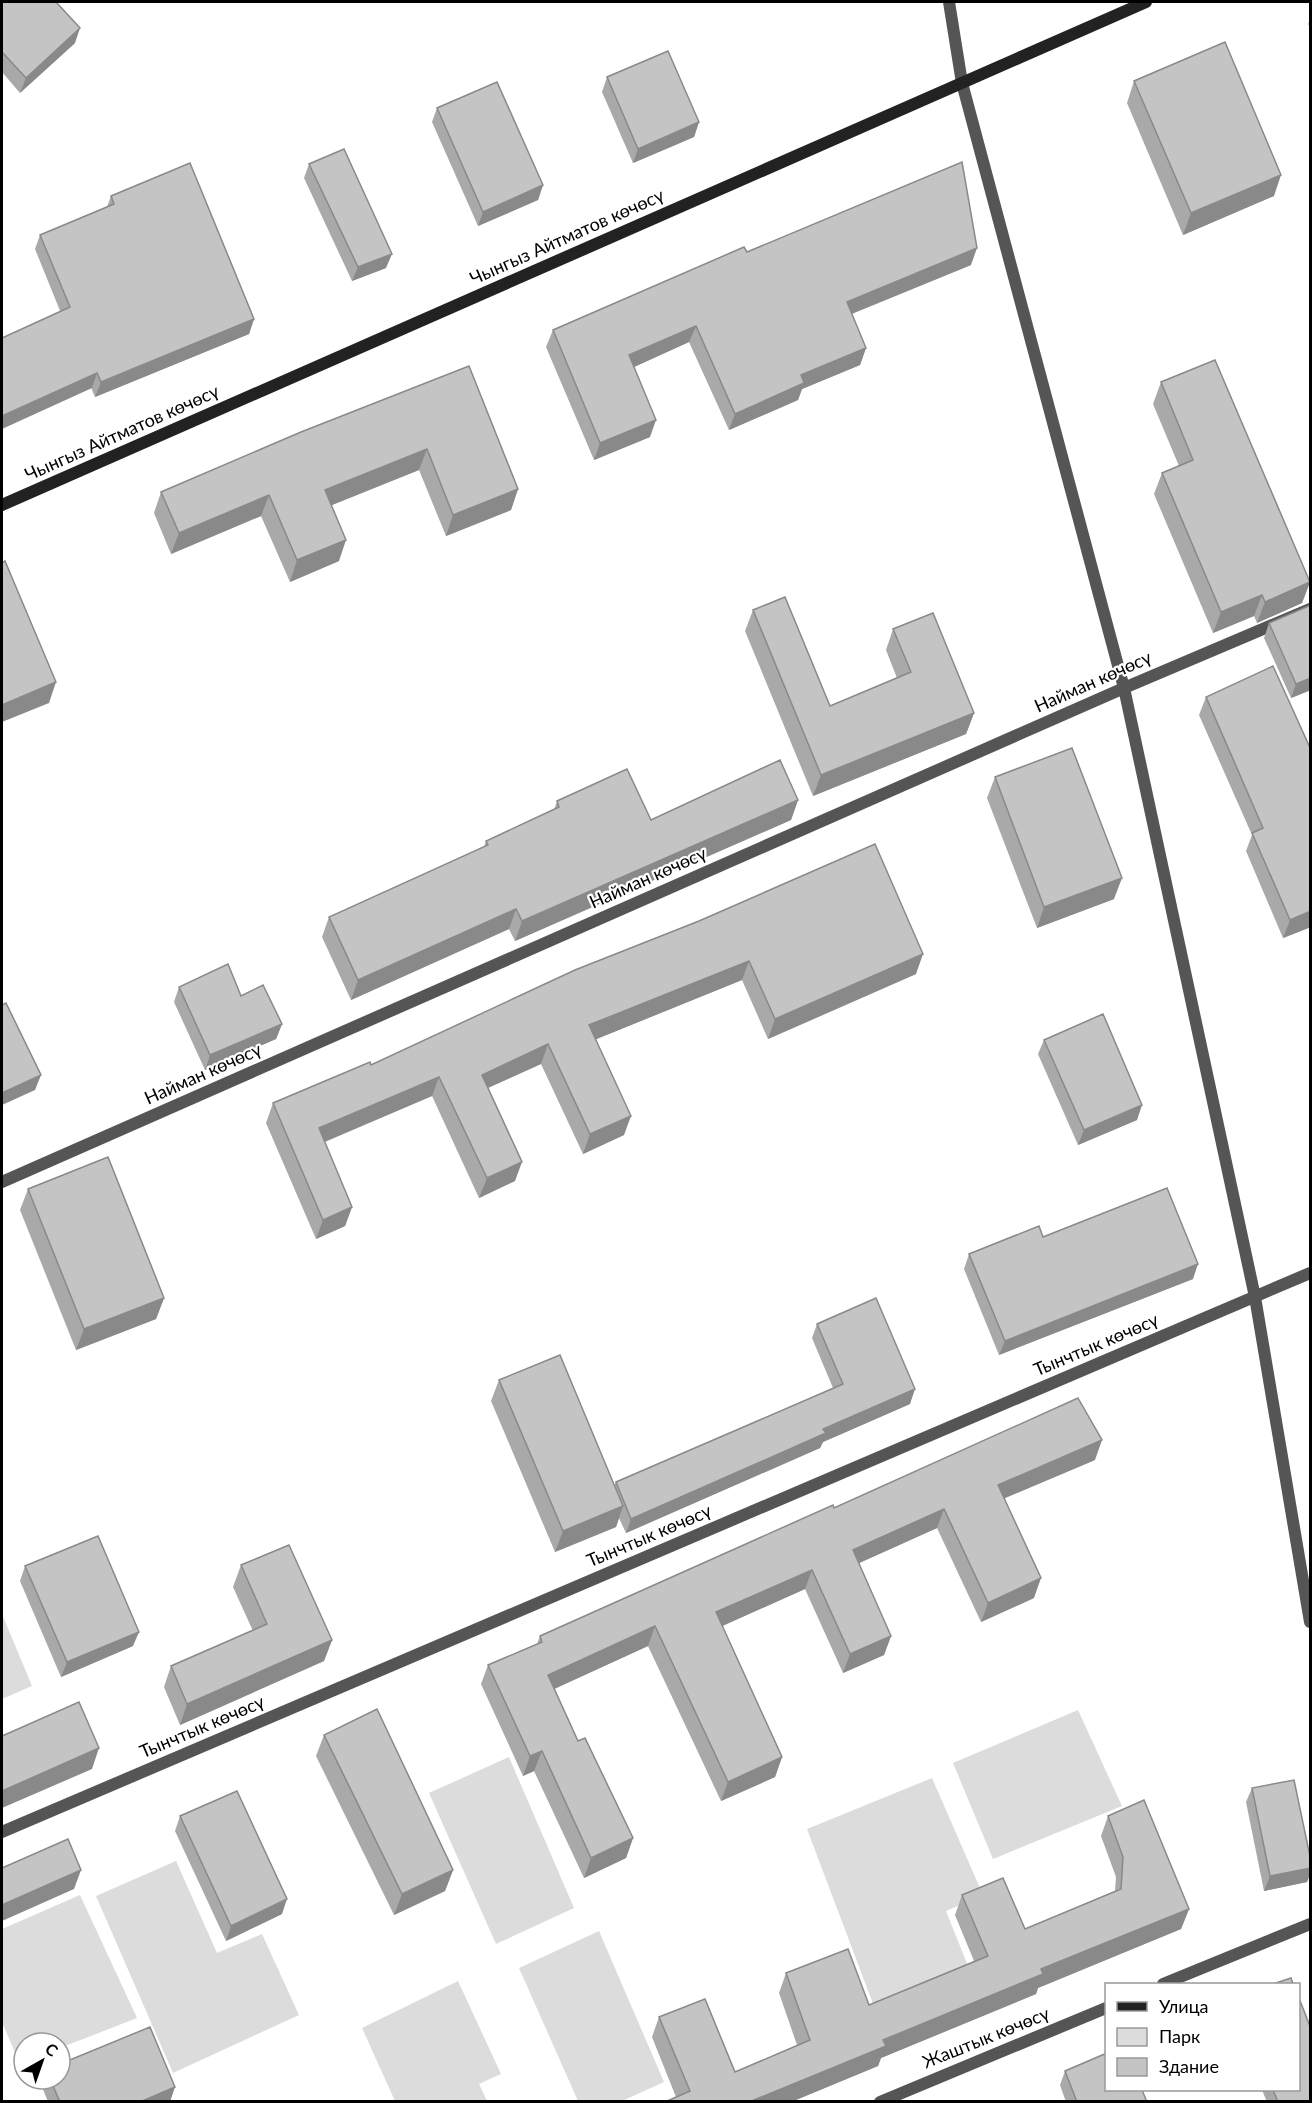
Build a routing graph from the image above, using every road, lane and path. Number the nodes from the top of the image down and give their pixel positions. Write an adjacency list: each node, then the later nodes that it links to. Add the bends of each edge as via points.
1 (949, 2): 3 (street)
2 (1146, 2): 3 (main road, Чынгыз Айтматов көчөсү)
3 (962, 83): 4 (main road, Чынгыз Айтматов көчөсү); 6 (street)
4 (2, 505)
5 (1311, 609): 6 (street, Найман көчөсү)
6 (1124, 688): 7 (street, Найман көчөсү); 9 (street)
7 (2, 1182)
8 (1311, 1273): 9 (street, Тынчтык көчөсү)
9 (1255, 1297): 10 (street); 11 (street, Тынчтык көчөсү)
10 (1311, 1622)
11 (2, 1832)
12 (1311, 1924): 13 (street)
13 (1165, 1983)
14 (1105, 2009): 15 (street, Жаштык көчөсү)
15 (880, 2102)

